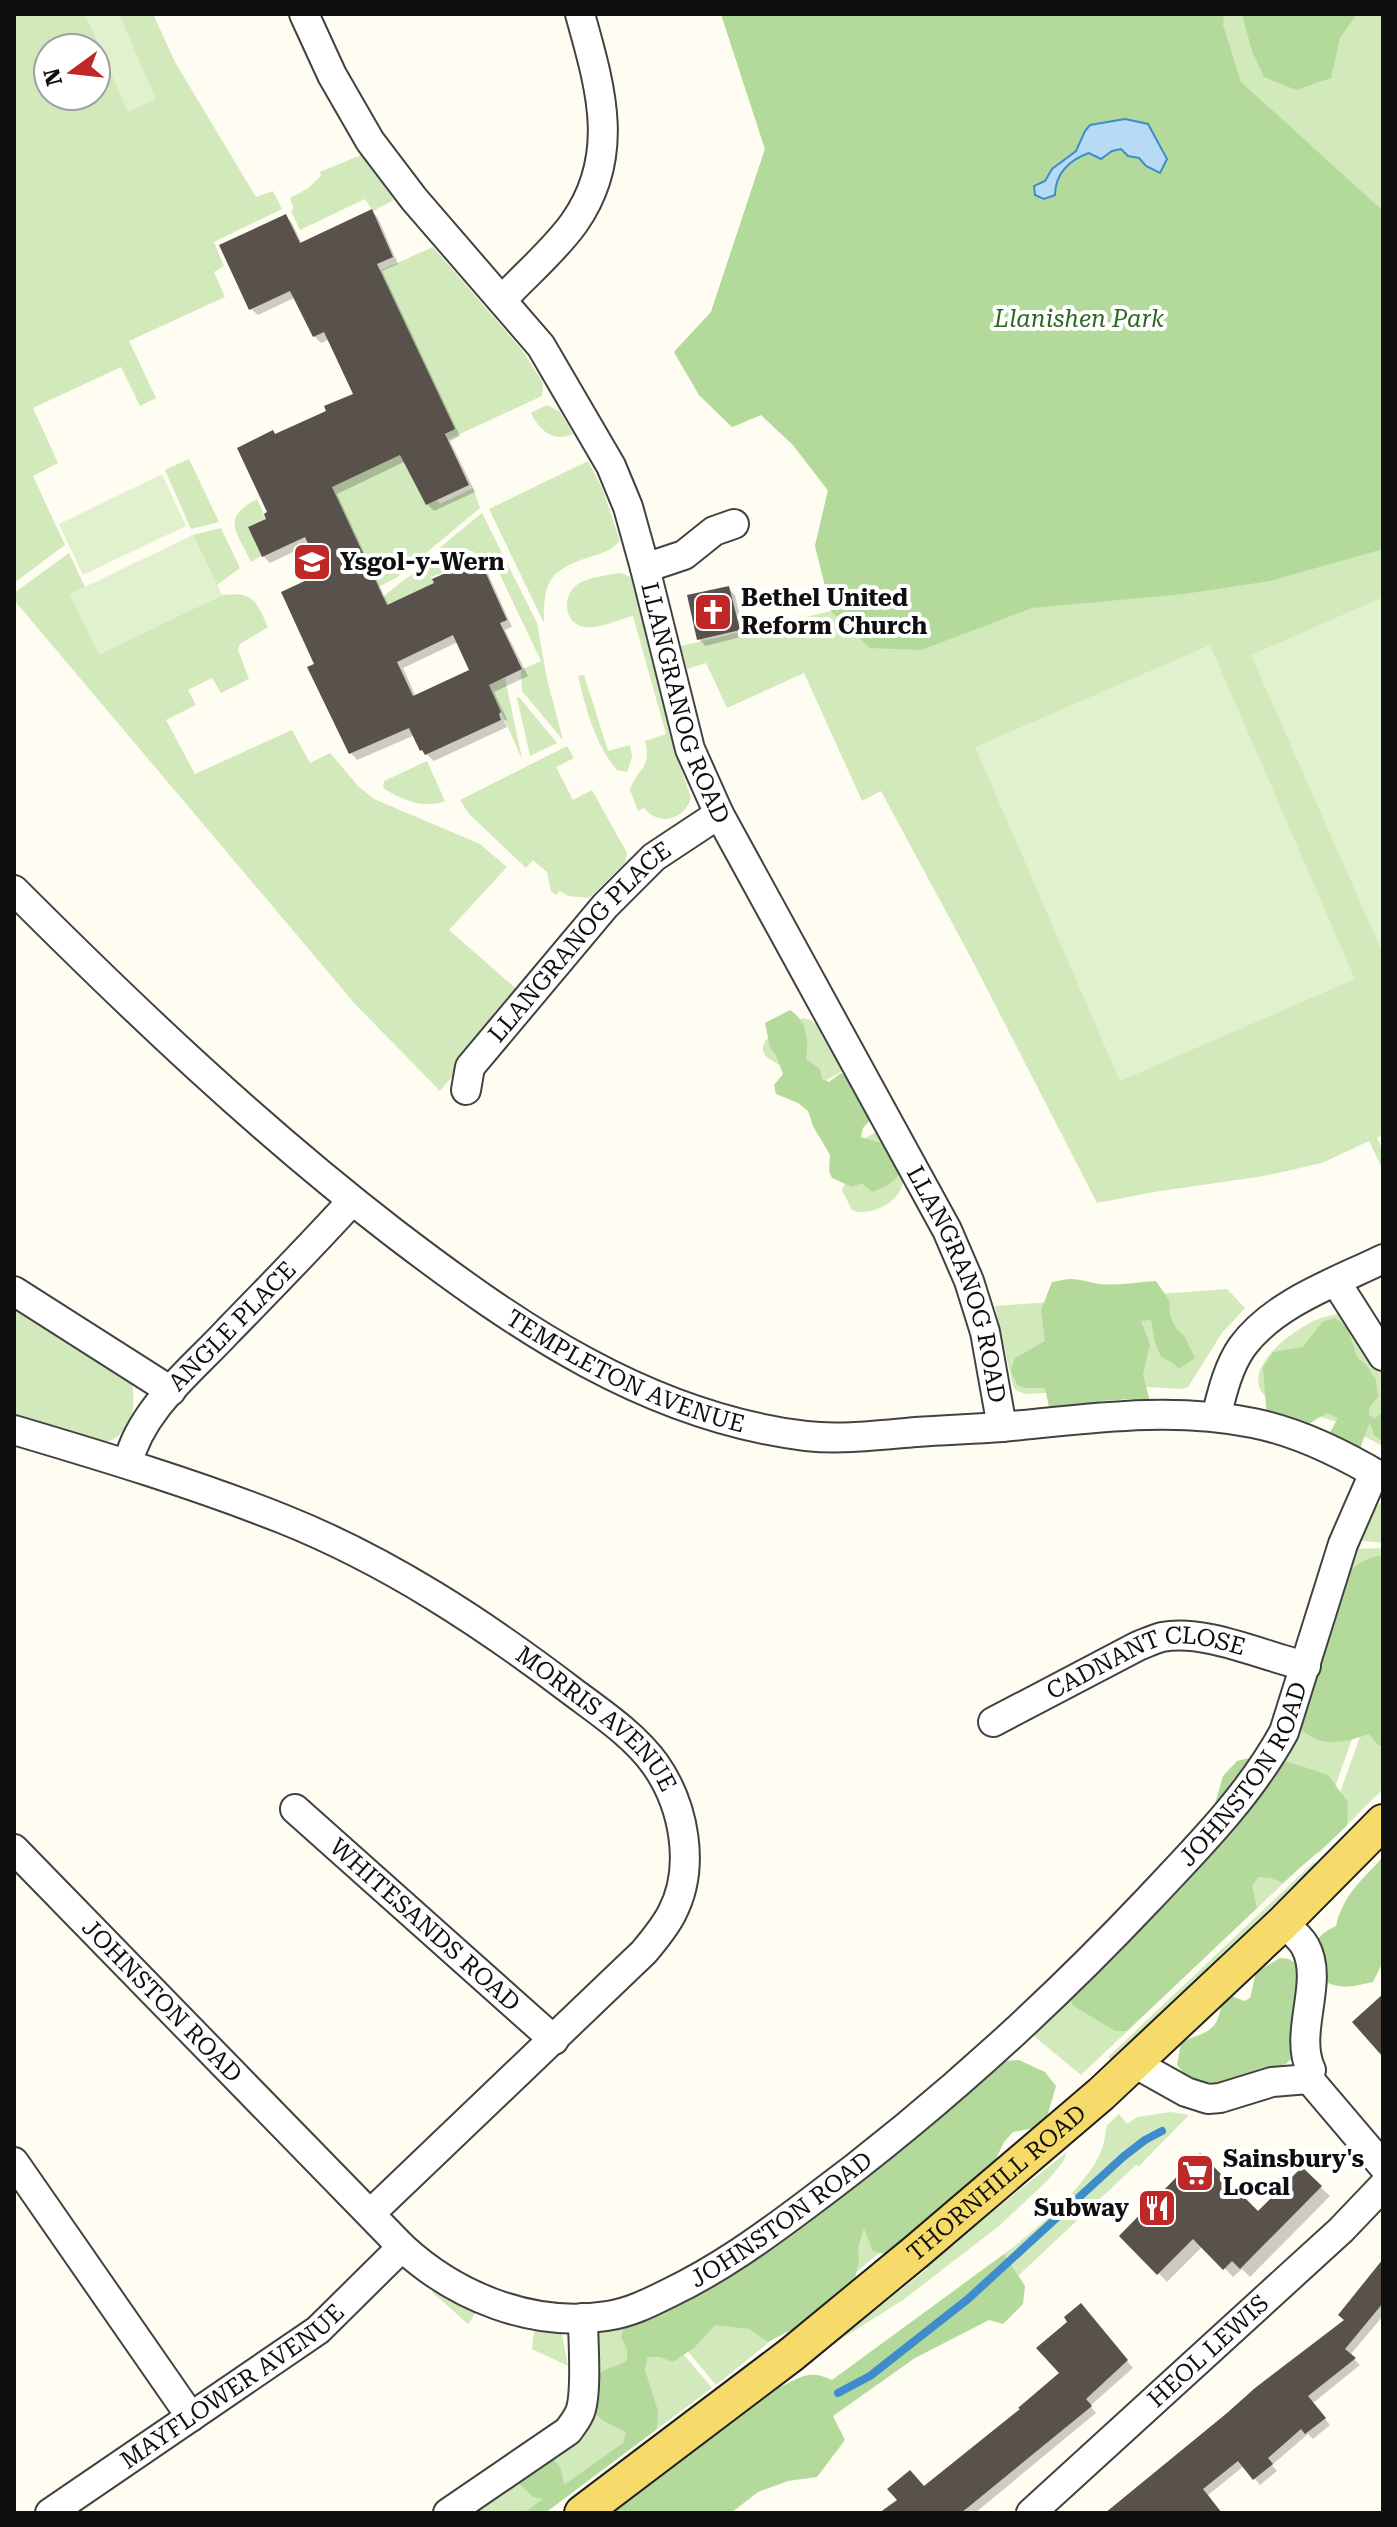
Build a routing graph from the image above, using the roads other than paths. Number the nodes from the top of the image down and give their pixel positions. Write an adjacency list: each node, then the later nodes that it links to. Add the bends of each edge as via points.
1 (304, 14): 3 (street, LLANGRANOG ROAD, via 370,141)
2 (580, 14): 3 (street, via 601,94 600,167 574,223)
3 (502, 300): 5 (street, LLANGRANOG ROAD, via 541,346 611,466)
4 (734, 524): 5 (street, via 714,531 684,555)
5 (645, 568): 6 (street, LLANGRANOG ROAD, via 690,749)
6 (719, 814): 8 (street, LLANGRANOG PLACE, via 654,857 605,906 470,1067); 16 (street, LLANGRANOG ROAD, via 947,1230 985,1332)
7 (14, 890): 9 (street, TEMPLETON AVENUE, via 168,1039)
8 (466, 1090)
9 (352, 1201): 14 (street, ANGLE PLACE); 16 (street, TEMPLETON AVENUE, via 535,1334 615,1379 694,1411 810,1436)
10 (1383, 1259): 11 (street)
11 (1336, 1282): 13 (street); 15 (street, via 1280,1312 1243,1345)
12 (14, 1291): 14 (street)
13 (1383, 1356)
14 (171, 1391): 18 (street, ANGLE PLACE, via 143,1426)
15 (1216, 1417): 16 (street, TEMPLETON AVENUE, via 1116,1415); 19 (street, TEMPLETON AVENUE, via 1317,1444)
16 (1002, 1427)
17 (14, 1430): 18 (street, MORRIS AVENUE)
18 (128, 1463): 26 (street, MORRIS AVENUE, via 286,1520 441,1600 531,1660 643,1748 656,1765 675,1806 684,1849 673,1912 644,1952)
19 (1378, 1476): 20 (street, JOHNSTON ROAD, via 1343,1544)
20 (1306, 1666): 21 (street, CADNANT CLOSE, via 1201,1638 1159,1638); 34 (street, JOHNSTON ROAD, via 1284,1732 1233,1806 1066,1984 983,2063 867,2160 727,2262 630,2311)
21 (993, 1722)
22 (295, 1809): 26 (street, WHITESANDS ROAD)
23 (1383, 1822): 25 (main road, THORNHILL ROAD)
24 (14, 1849): 32 (street, JOHNSTON ROAD)
25 (1283, 1923): 27 (main road, THORNHILL ROAD); 28 (street, via 1308,1952)
26 (554, 2040): 32 (street, MORRIS AVENUE)
27 (1136, 2064): 28 (street, via 1208,2099 1286,2079); 38 (main road, THORNHILL ROAD, via 804,2344)
28 (1309, 2079): 30 (street)
29 (14, 2162): 35 (street)
30 (1383, 2166)
31 (1383, 2186): 39 (street, HEOL LEWIS)
32 (371, 2213): 33 (street, JOHNSTON ROAD)
33 (402, 2247): 34 (street, JOHNSTON ROAD, via 447,2283 504,2307); 35 (street, MAYFLOWER AVENUE, via 330,2321)
34 (583, 2318): 37 (street, via 583,2395 576,2421)
35 (191, 2417): 36 (street, MAYFLOWER AVENUE)
36 (50, 2513)
37 (448, 2513)
38 (582, 2513)
39 (1031, 2513)

